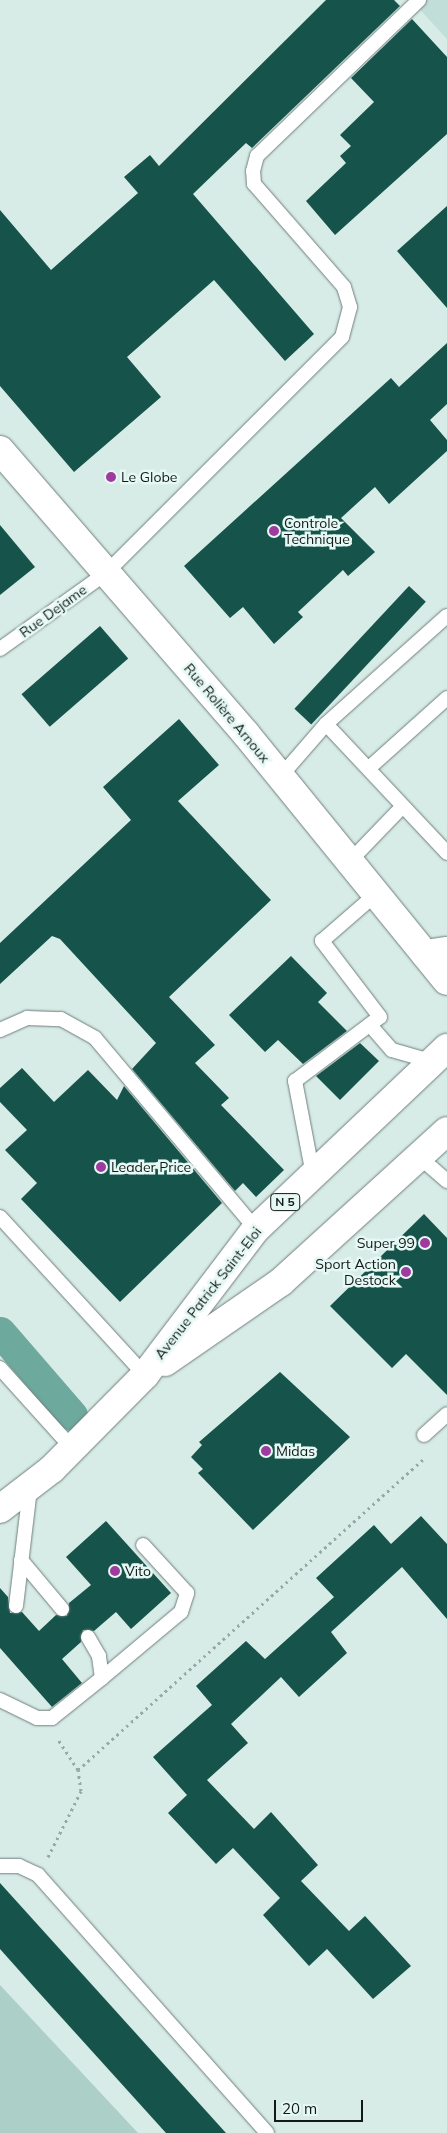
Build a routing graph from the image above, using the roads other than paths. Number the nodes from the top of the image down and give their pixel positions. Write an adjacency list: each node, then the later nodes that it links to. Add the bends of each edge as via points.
1 (419, 0): 3 (lane, Rue Dejame, via 257,156 253,171 254,184 344,287 350,307 342,337)
2 (0, 450): 3 (main road, Rue Rolière Arnoux)
3 (106, 573): 5 (lane, Rue Dejame); 9 (main road, Rue Rolière Arnoux)
4 (447, 616): 7 (lane)
5 (0, 649)
6 (447, 698): 8 (lane)
7 (326, 724): 8 (lane); 9 (lane)
8 (369, 768): 10 (lane)
9 (280, 777): 12 (main road, Rue Rolière Arnoux)
10 (403, 806): 11 (lane); 12 (lane)
11 (447, 853)
12 (350, 862): 13 (main road, Rue Rolière Arnoux)
13 (376, 894): 14 (main road, Rue Rolière Arnoux); 16 (lane, via 322,941 380,1017)
14 (436, 953): 15 (main road, Rue Rolière Arnoux)
15 (447, 982)
16 (370, 1025): 18 (lane, via 392,1050); 21 (lane, via 296,1082)
17 (0, 1030): 24 (lane, via 27,1018 61,1019 95,1038)
18 (439, 1054): 21 (main road, Avenue Patrick Saint-Eloi / N 5)
19 (447, 1131): 20 (main road, Avenue Patrick Saint-Eloi / N 5)
20 (417, 1155): 22 (lane); 26 (main road, Avenue Patrick Saint-Eloi / N 5, via 281,1282)
21 (312, 1178): 24 (main road, Avenue Patrick Saint-Eloi / N 5)
22 (447, 1180)
23 (0, 1217): 26 (lane)
24 (256, 1229): 26 (main road, Avenue Patrick Saint-Eloi / N 5)
25 (0, 1368): 29 (lane)
26 (145, 1375): 29 (main road, Avenue Patrick Saint-Eloi / N 5)
27 (447, 1414): 28 (lane)
28 (424, 1435)
29 (72, 1448): 30 (main road, Avenue Patrick Saint-Eloi / N 5)
30 (31, 1486): 31 (main road, Avenue Patrick Saint-Eloi / N 5); 33 (lane)
31 (0, 1509)
32 (143, 1545): 37 (lane, via 187,1593 181,1612)
33 (21, 1560): 34 (lane); 35 (lane)
34 (16, 1606)
35 (62, 1609)
36 (88, 1637): 37 (lane, via 99,1656)
37 (102, 1678): 38 (lane, via 52,1718 37,1718)
38 (0, 1700)
39 (0, 1866): 40 (lane, via 19,1866 38,1875)
40 (267, 2133)

